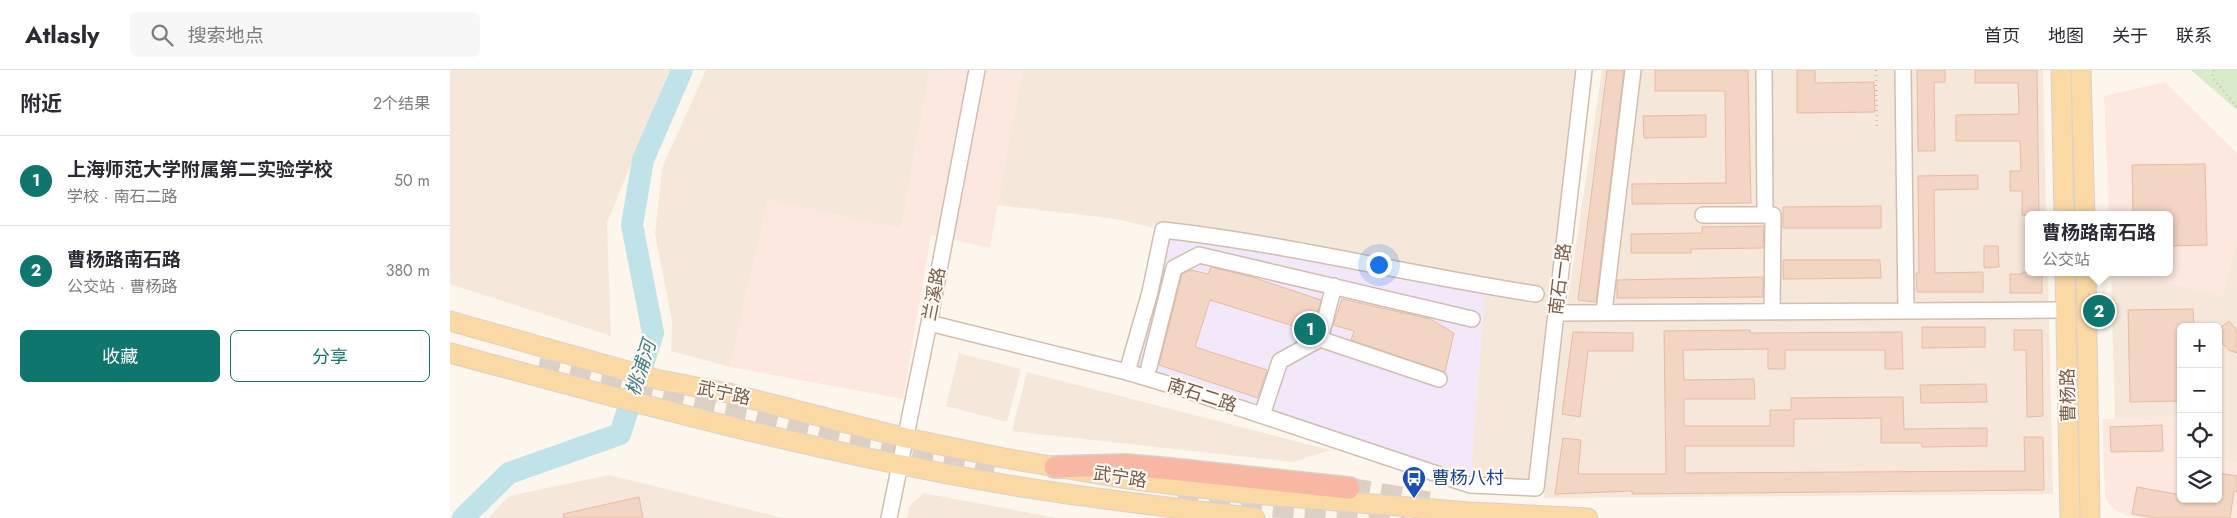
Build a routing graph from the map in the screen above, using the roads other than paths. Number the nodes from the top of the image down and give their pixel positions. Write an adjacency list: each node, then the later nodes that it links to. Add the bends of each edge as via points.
1 (977, 70): 23 (street, 兰溪路)
2 (1584, 70): 18 (street, 南石一路)
3 (1633, 70): 19 (street)
4 (1764, 70): 11 (street)
5 (1903, 70): 17 (street)
6 (2061, 70): 8 (main road)
7 (2081, 70): 9 (main road)
8 (2064, 211)
9 (2085, 211)
10 (1703, 214): 11 (street)
11 (1765, 215): 20 (street, via 1773,215)
12 (2065, 276): 16 (main road, 曹杨路)
13 (2086, 276): 39 (main road, 曹杨路)
14 (1334, 286): 21 (street); 24 (street); 26 (street, via 1199,256 1174,268)
15 (1536, 294): 27 (street, via 1468,284 1252,241 1163,230)
16 (2066, 310): 17 (street); 38 (main road, 曹杨路)
17 (1906, 311): 20 (street)
18 (1556, 312): 19 (street); 34 (street, 南石一路)
19 (1604, 312): 20 (street)
20 (1772, 312)
21 (1472, 319)
22 (450, 321): 30 (main road, 武宁路, via 660,380 728,393)
23 (929, 324): 27 (street, 南石二路); 30 (street, 兰溪路)
24 (1320, 339): 28 (street); 29 (street, via 1280,361)
25 (450, 354): 31 (main road, 武宁路, via 652,408)
26 (1149, 367)
27 (1128, 372): 29 (street, 南石二路)
28 (1439, 379)
29 (1262, 415): 34 (street, 南石二路, via 1470,485)
30 (906, 438): 31 (street, 兰溪路); 32 (main road, 武宁路)
31 (901, 465): 35 (street, 兰溪路); 36 (main road, 武宁路, via 1010,485)
32 (1055, 466): 33 (highway, via 1144,467); 37 (main road, 武宁路, via 1242,493 1469,512)
33 (1349, 488)
34 (1536, 488)
35 (889, 518)
36 (1255, 518)
37 (1588, 518)
38 (2070, 518)
39 (2090, 518)

